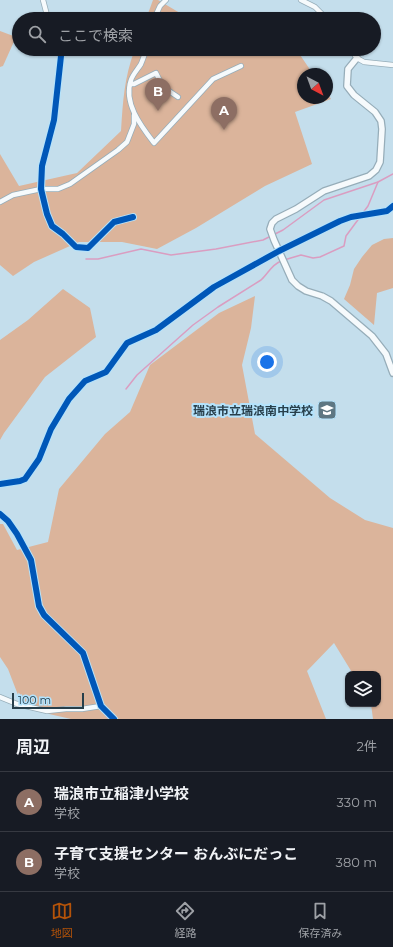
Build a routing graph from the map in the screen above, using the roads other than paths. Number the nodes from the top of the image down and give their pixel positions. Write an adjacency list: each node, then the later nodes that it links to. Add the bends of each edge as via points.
1 (43, 0): 4 (street)
2 (166, 0): 5 (street)
3 (301, 0): 6 (street)
4 (46, 12)
5 (157, 12)
6 (320, 12)
7 (61, 56): 15 (street, via 54,120 42,166)
8 (144, 56): 12 (street)
9 (357, 58): 10 (street, via 364,62); 19 (street, via 348,69 347,86 381,121 380,162 369,176 324,191 276,219 270,229)
10 (393, 65)
11 (241, 66): 14 (street, via 213,79 154,143)
12 (130, 84): 13 (street, via 156,73 163,87); 14 (street)
13 (178, 97)
14 (134, 113): 15 (street, via 134,124 129,136 118,150 70,184 58,189)
15 (41, 189): 16 (street, via 13,195); 18 (street, via 52,226 76,247 88,248 114,222)
16 (0, 202)
17 (393, 206): 19 (street, via 387,211 340,221)
18 (132, 217)
19 (279, 251): 20 (street, via 292,280 298,286 331,301 372,336 386,354); 21 (street, via 214,287 156,330 127,343 106,372 85,381 69,400 51,429 39,459 25,479)
20 (393, 373)
21 (0, 484)
22 (0, 514): 24 (street, via 17,534 29,556 39,606 44,615 83,653)
23 (0, 697): 24 (street, via 46,711)
24 (101, 706): 25 (street)
25 (114, 719)

